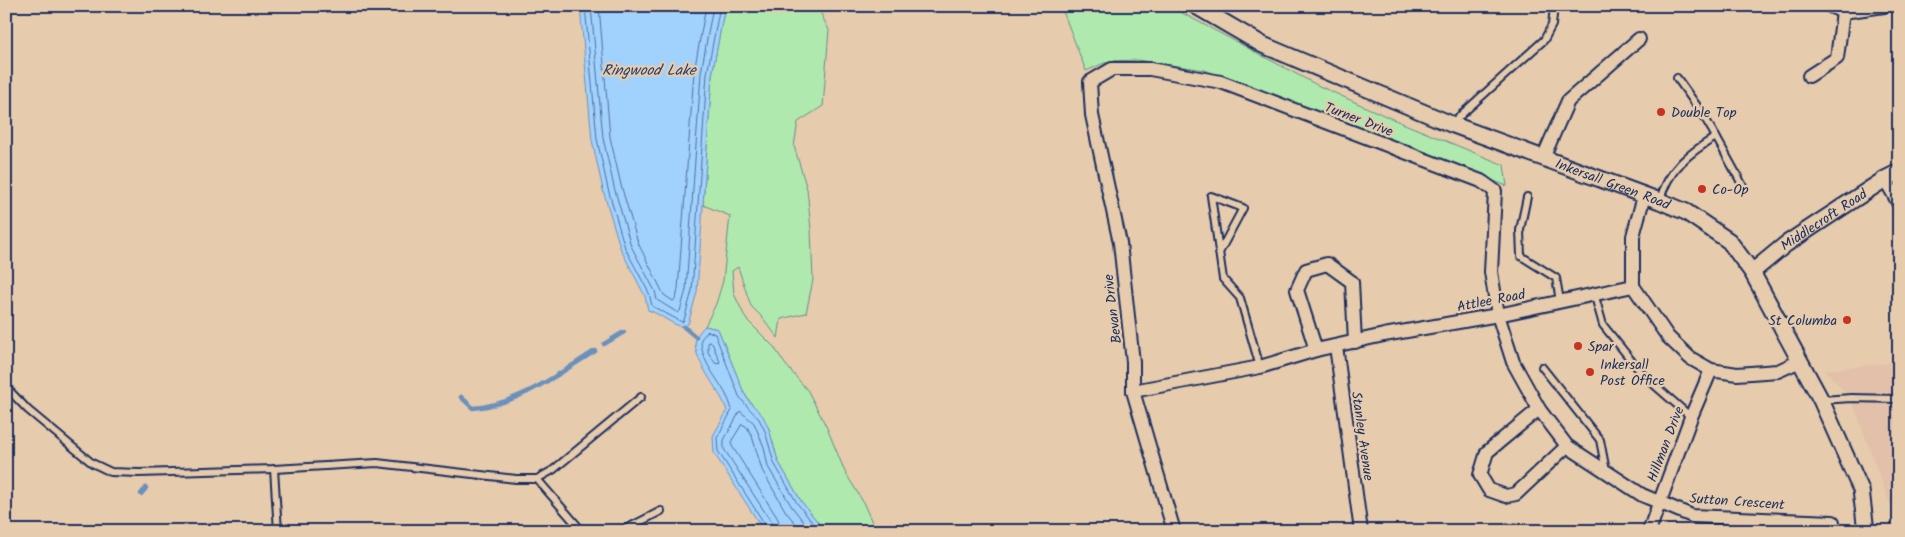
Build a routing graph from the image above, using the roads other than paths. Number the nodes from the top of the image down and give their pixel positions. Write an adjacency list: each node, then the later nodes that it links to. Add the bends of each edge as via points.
1 (1196, 6): 10 (street, Inkersall Green Road, via 1263,45)
2 (1554, 6): 10 (lane, via 1552,25 1544,40)
3 (1830, 6): 5 (street)
4 (1884, 6): 5 (street)
5 (1843, 12): 7 (street, via 1837,58)
6 (1639, 39): 12 (street, via 1568,100)
7 (1809, 76)
8 (1676, 78): 11 (lane)
9 (1090, 82): 24 (street, Turner Drive, via 1112,69 1150,68 1221,82 1481,181 1495,191 1491,272); 33 (street, Bevan Drive, via 1092,115 1120,243 1133,362)
10 (1451, 124): 12 (street, Inkersall Green Road)
11 (1716, 137): 14 (lane); 17 (lane, via 1687,156 1672,172)
12 (1543, 158): 15 (street, Inkersall Green Road)
13 (1892, 176): 18 (street); 20 (street, Middlecroft Road, via 1786,244)
14 (1743, 186)
15 (1644, 196): 17 (street, Inkersall Green Road); 21 (street, via 1633,236)
16 (1527, 197): 23 (lane, via 1520,230 1520,256 1556,278)
17 (1660, 201): 20 (street, Inkersall Green Road, via 1686,212 1729,241)
18 (1899, 204)
19 (1219, 253): 19 (lane, via 1215,225 1211,196 1243,208); 29 (lane, via 1223,279 1240,298)
20 (1752, 272): 28 (street, Inkersall Green Road)
21 (1633, 286): 22 (street, Attlee Road); 31 (street, via 1668,337 1690,358)
22 (1594, 293): 24 (street, Attlee Road); 38 (lane, via 1603,325 1643,375)
23 (1560, 301)
24 (1498, 315): 25 (street, Attlee Road); 37 (street, Sutton Crescent, via 1513,362)
25 (1355, 342): 26 (street, Attlee Road); 27 (street, via 1352,282 1327,264 1306,270 1297,290)
26 (1336, 346): 27 (street, Attlee Road); 50 (street, Stanley Avenue)
27 (1316, 350): 29 (street, Attlee Road)
28 (1800, 361): 31 (street, via 1778,371 1737,374); 36 (street, Inkersall Green Road)
29 (1260, 367): 33 (street, Attlee Road)
30 (1542, 367): 41 (lane, via 1600,440)
31 (1711, 370): 38 (street, Hillman Drive)
32 (6, 387): 40 (lane, via 28,410 92,463 111,472)
33 (1133, 391): 49 (street, Bevan Drive)
34 (642, 397): 42 (lane)
35 (1899, 399): 36 (lane)
36 (1821, 400): 52 (street, Inkersall Green Road, via 1861,490)
37 (1539, 409): 39 (street, Sutton Crescent); 39 (street, via 1487,452 1480,475 1489,490 1506,496 1516,494)
38 (1691, 417): 43 (street, Hillman Drive)
39 (1567, 446): 41 (street, Sutton Crescent)
40 (274, 469): 42 (lane, via 377,463); 46 (lane)
41 (1606, 472): 43 (street, Sutton Crescent)
42 (537, 480): 47 (lane)
43 (1659, 504): 45 (street, Sutton Crescent, via 1692,516); 51 (street, Hillman Drive)
44 (661, 511): 48 (lane)
45 (1833, 522)
46 (278, 531)
47 (582, 531)
48 (622, 531)
49 (1174, 531)
50 (1361, 531)
51 (1649, 531)
52 (1866, 531)

